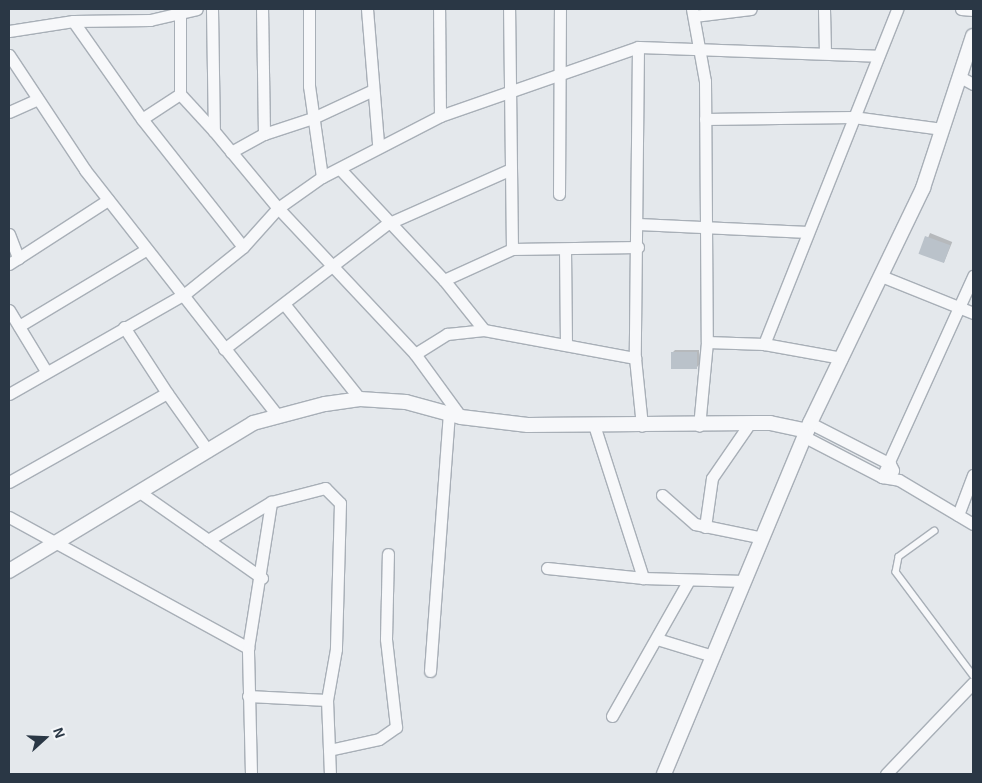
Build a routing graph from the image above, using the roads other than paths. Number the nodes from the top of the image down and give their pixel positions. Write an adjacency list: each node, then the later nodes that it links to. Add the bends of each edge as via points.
1 (196, 9): 15 (street)
2 (212, 9): 38 (street)
3 (262, 9): 39 (street)
4 (309, 9): 34 (street)
5 (368, 9): 27 (street)
6 (439, 9): 32 (street)
7 (509, 9): 29 (street)
8 (560, 9): 25 (street)
9 (746, 9): 14 (street)
10 (824, 9): 21 (street)
11 (897, 9): 23 (street)
12 (960, 9): 13 (street)
13 (973, 10)
14 (693, 12): 20 (street)
15 (180, 13): 16 (street, via 150,20); 28 (street)
16 (73, 21): 17 (street); 35 (street)
17 (9, 32)
18 (973, 36): 24 (street)
19 (638, 47): 20 (street); 25 (street); 49 (street)
20 (700, 48): 21 (street); 36 (street)
21 (825, 53): 23 (street)
22 (9, 55): 30 (street)
23 (878, 56): 33 (street)
24 (960, 77): 26 (street); 37 (street)
25 (558, 78): 29 (street); 45 (street)
26 (973, 84)
27 (371, 91): 34 (street); 40 (street)
28 (180, 94): 35 (street); 38 (street)
29 (509, 95): 32 (street); 43 (street)
30 (36, 100): 31 (street); 46 (street)
31 (9, 112)
32 (440, 116): 40 (street)
33 (853, 117): 36 (street); 37 (street); 51 (street)
34 (313, 118): 39 (street); 44 (street)
35 (142, 119): 53 (street)
36 (705, 119): 50 (street)
37 (942, 129): 60 (street, via 923,188)
38 (214, 131): 41 (street)
39 (264, 134): 41 (street)
40 (378, 144): 42 (street)
41 (232, 152): 47 (street)
42 (340, 169): 44 (street); 48 (street)
43 (509, 170): 48 (street); 57 (street)
44 (322, 177): 47 (street)
45 (559, 194)
46 (108, 200): 56 (street); 58 (street)
47 (278, 208): 53 (street); 59 (street)
48 (387, 224): 59 (street); 62 (street)
49 (638, 224): 50 (street); 55 (street)
50 (706, 228): 51 (street); 71 (street)
51 (808, 232): 72 (street)
52 (9, 234): 58 (street)
53 (242, 246): 63 (street)
54 (565, 248): 55 (street); 57 (street); 73 (street)
55 (638, 248): 76 (street)
56 (146, 249): 63 (street); 68 (street)
57 (512, 250): 62 (street)
58 (13, 261)
59 (334, 267): 64 (street); 75 (street)
60 (881, 276): 65 (street); 77 (street)
61 (973, 276): 65 (street)
62 (444, 280): 70 (street)
63 (186, 293): 69 (street); 74 (street)
64 (285, 305): 74 (street); 81 (street)
65 (960, 308): 67 (street); 90 (street)
66 (9, 310): 68 (street)
67 (973, 313)
68 (19, 326): 78 (street)
69 (124, 327): 78 (street); 79 (street)
70 (484, 330): 73 (street); 75 (street, via 447,334)
71 (706, 342): 72 (street); 87 (street)
72 (764, 344): 77 (street)
73 (566, 345): 76 (street)
74 (224, 349): 82 (street)
75 (415, 354): 83 (street)
76 (635, 358): 86 (street)
77 (842, 358): 88 (street)
78 (46, 371): 80 (street)
79 (168, 393): 89 (street); 94 (street)
80 (9, 394)
81 (360, 399): 82 (street); 83 (street, via 406,402)
82 (277, 415): 89 (street, via 253,423)
83 (455, 416): 85 (street); 116 (street)
84 (750, 423): 87 (street); 88 (street); 101 (street, via 712,478)
85 (594, 426): 86 (street); 110 (street)
86 (642, 426): 87 (street)
87 (699, 426)
88 (807, 431): 90 (street); 92 (street); 103 (street)
89 (208, 451): 95 (street)
90 (890, 464): 92 (street); 93 (street)
91 (973, 475): 98 (street)
92 (882, 477): 93 (street)
93 (899, 480): 98 (street)
94 (9, 482)
95 (141, 493): 104 (street); 105 (street)
96 (662, 495): 101 (street, via 681,516)
97 (271, 502): 104 (street); 109 (street); 120 (street, via 325,488 340,503 336,648)
98 (958, 515): 100 (street)
99 (9, 517): 105 (street)
100 (973, 524)
101 (704, 527): 103 (street)
102 (935, 531): 117 (lane, via 899,558 896,572)
103 (763, 538): 112 (street)
104 (208, 540): 109 (street)
105 (56, 543): 108 (street); 114 (street)
106 (388, 554): 122 (street, via 386,639 396,727 379,739)
107 (547, 568): 110 (street)
108 (9, 571)
109 (262, 578): 114 (street)
110 (643, 578): 111 (street)
111 (689, 580): 112 (street); 113 (street)
112 (744, 582): 115 (street)
113 (657, 639): 115 (street); 121 (street)
114 (248, 648): 119 (street)
115 (713, 656): 125 (street)
116 (430, 671)
117 (973, 675)
118 (973, 683): 126 (street)
119 (248, 696): 120 (street); 123 (street)
120 (327, 700): 122 (street)
121 (612, 716)
122 (329, 750): 124 (street)
123 (251, 774)
124 (330, 774)
125 (664, 774)
126 (886, 774)

